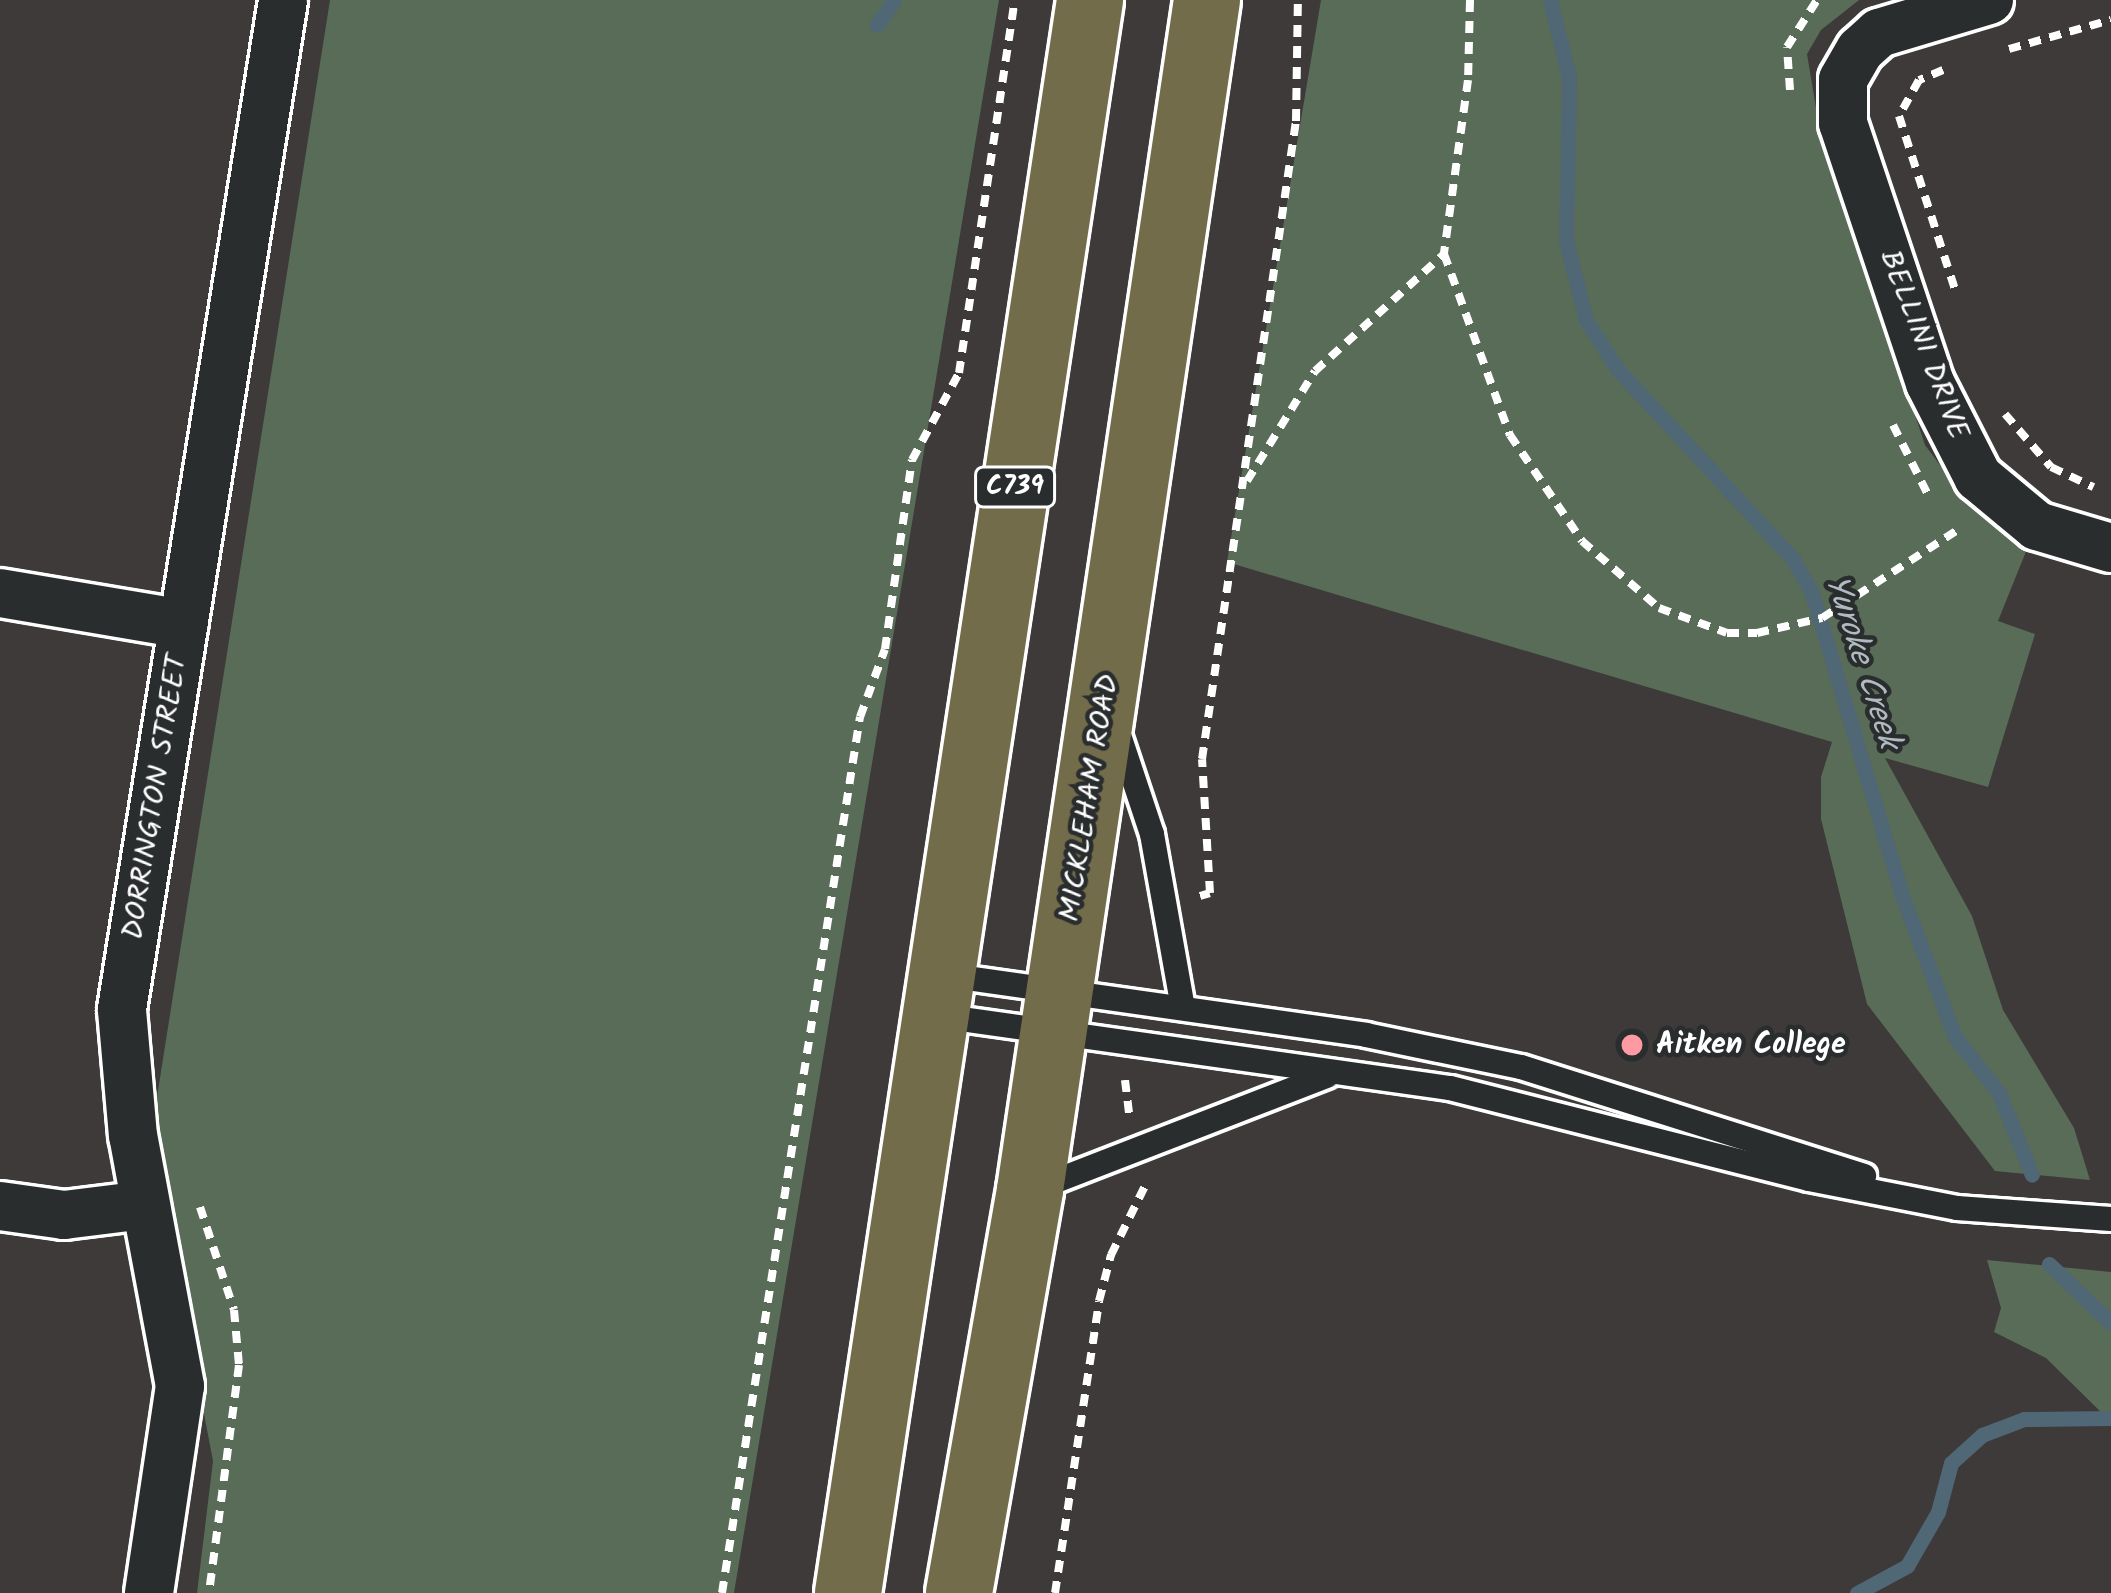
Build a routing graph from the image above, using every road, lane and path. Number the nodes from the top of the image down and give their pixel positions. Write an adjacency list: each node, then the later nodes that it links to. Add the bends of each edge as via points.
1 (283, 0): 19 (street, DORRINGTON STREET)
2 (1015, 0): 34 (path, via 959,373 912,460 885,649 860,717)
3 (1090, 0): 22 (main road, C739)
4 (1207, 0): 20 (main road, MICKLEHAM ROAD)
5 (1298, 0): 15 (path, via 1296,121)
6 (1470, 0): 11 (path, via 1468,80)
7 (1989, 0): 17 (street, BELLINI DRIVE, via 1880,33 1849,63 1843,123 1951,433 2007,505 2037,526)
8 (2111, 20): 9 (path)
9 (1987, 56)
10 (1948, 68): 12 (path, via 1918,80 1899,116)
11 (1444, 254): 15 (path, via 1346,340 1288,405 1249,476); 16 (path, via 1486,381 1541,488 1619,581 1659,608 1727,633 1785,630 1845,607)
12 (1961, 308)
13 (1996, 403): 14 (path, via 2051,466)
14 (2111, 492)
15 (1239, 515): 21 (path, via 1202,759 1210,893)
16 (1956, 531)
17 (2111, 548)
18 (0, 593): 19 (street)
19 (183, 624): 29 (street, DORRINGTON STREET, via 122,1009)
20 (1107, 698): 21 (lane, via 1152,834); 24 (main road, MICKLEHAM ROAD)
21 (1164, 910): 23 (lane)
22 (936, 994): 24 (lane); 24 (lane); 35 (main road, C739)
23 (1183, 1008): 24 (lane); 31 (lane, via 1521,1067)
24 (1056, 1014): 25 (lane); 28 (main road, MICKLEHAM ROAD)
25 (1127, 1041): 26 (lane); 27 (path, via 1124,1104)
26 (1330, 1075): 27 (lane); 31 (lane, via 1450,1088)
27 (1142, 1146): 28 (lane); 37 (path, via 1146,1187 1111,1255 1099,1301)
28 (1030, 1190): 36 (main road, MICKLEHAM ROAD)
29 (144, 1205): 30 (street, via 64,1215); 33 (street, DORRINGTON STREET, via 180,1385)
30 (0, 1206)
31 (1957, 1208): 32 (lane)
32 (2111, 1219)
33 (149, 1593)
34 (722, 1593)
35 (848, 1593)
36 (958, 1593)
37 (1055, 1593)

